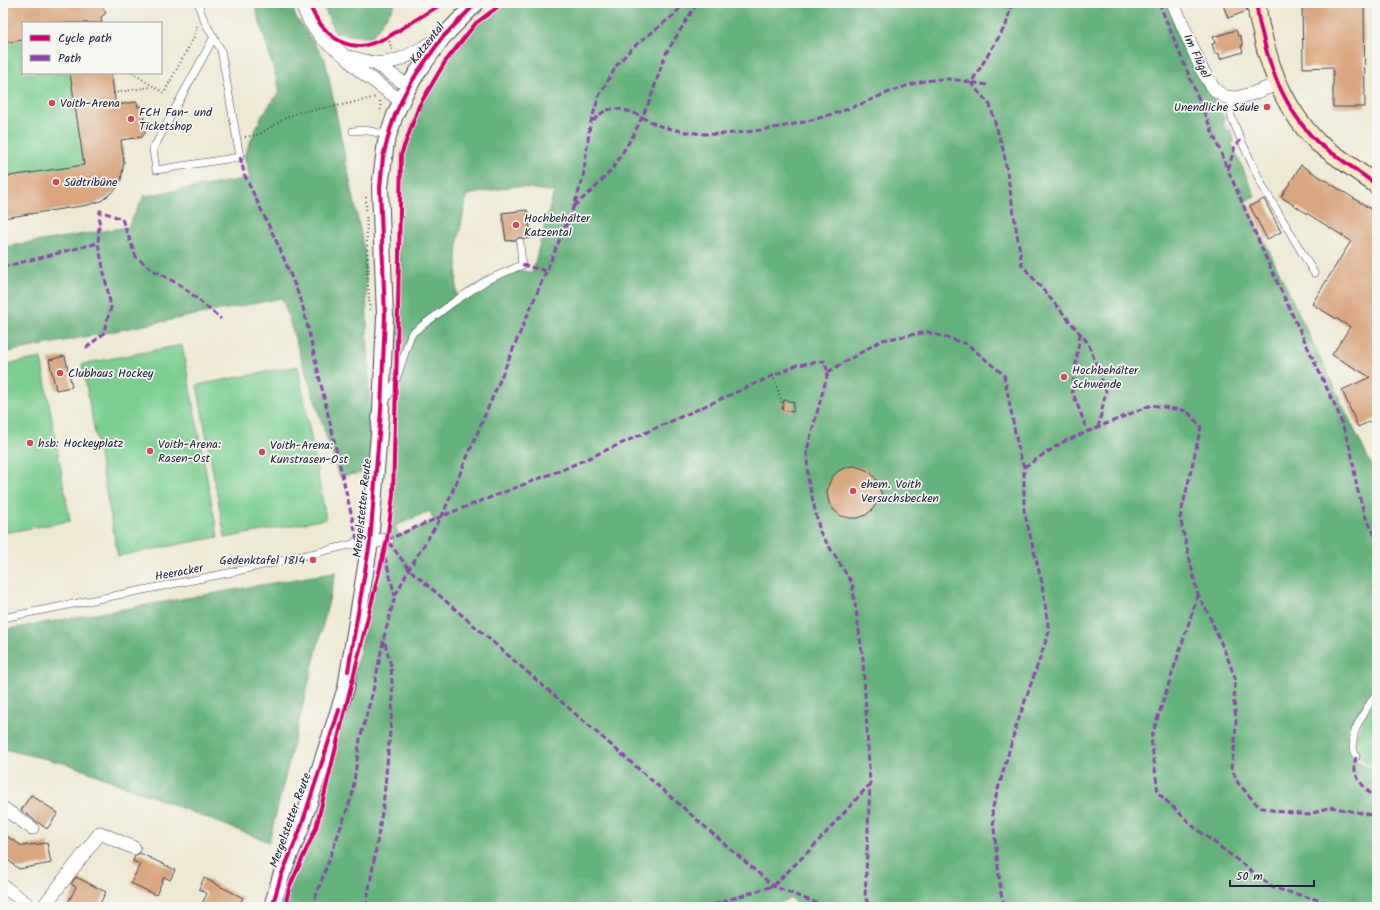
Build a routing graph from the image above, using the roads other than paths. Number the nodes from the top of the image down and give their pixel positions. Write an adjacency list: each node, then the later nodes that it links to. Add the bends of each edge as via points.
1 (199, 3): 6 (lane, via 199,9)
2 (302, 3): 8 (street, Katzental, via 306,16 317,33)
3 (476, 3): 7 (street, Katzental)
4 (1173, 3): 12 (street, Im Flügel, via 1207,78 1217,92)
5 (1257, 3): 10 (main road, via 1265,50)
6 (214, 37): 6 (lane, via 221,50 240,157 156,170 153,149)
7 (442, 38): 9 (street, Katzental, via 401,60); 11 (street, Katzental)
8 (345, 56): 9 (street, Katzental); 13 (street, Katzental, via 359,70)
9 (375, 63): 11 (street, Katzental)
10 (1278, 84): 12 (street); 16 (main road, via 1295,115 1310,135 1329,152)
11 (408, 86): 13 (street, Katzental)
12 (1231, 98): 18 (lane, via 1231,116 1262,185)
13 (401, 101): 15 (street, Mergelstetter Reute)
14 (353, 131): 15 (lane, via 364,130)
15 (382, 134): 19 (street, Mergelstetter Reute, via 380,187 385,316)
16 (1377, 185)
17 (520, 242): 19 (lane, via 522,265 487,280 411,334 396,380)
18 (1314, 274)
19 (381, 410): 21 (street, Mergelstetter Reute)
20 (387, 540): 21 (street)
21 (364, 542): 22 (lane, Heeracker, via 233,572); 31 (street, Mergelstetter Reute, via 346,688)
22 (3, 618)
23 (1375, 696): 24 (lane, via 1356,729 1353,747)
24 (1356, 756)
25 (3, 808): 26 (street)
26 (32, 828)
27 (134, 848): 30 (street, via 100,833)
28 (3, 886): 29 (street)
29 (31, 907)
30 (43, 907)
31 (272, 907)

